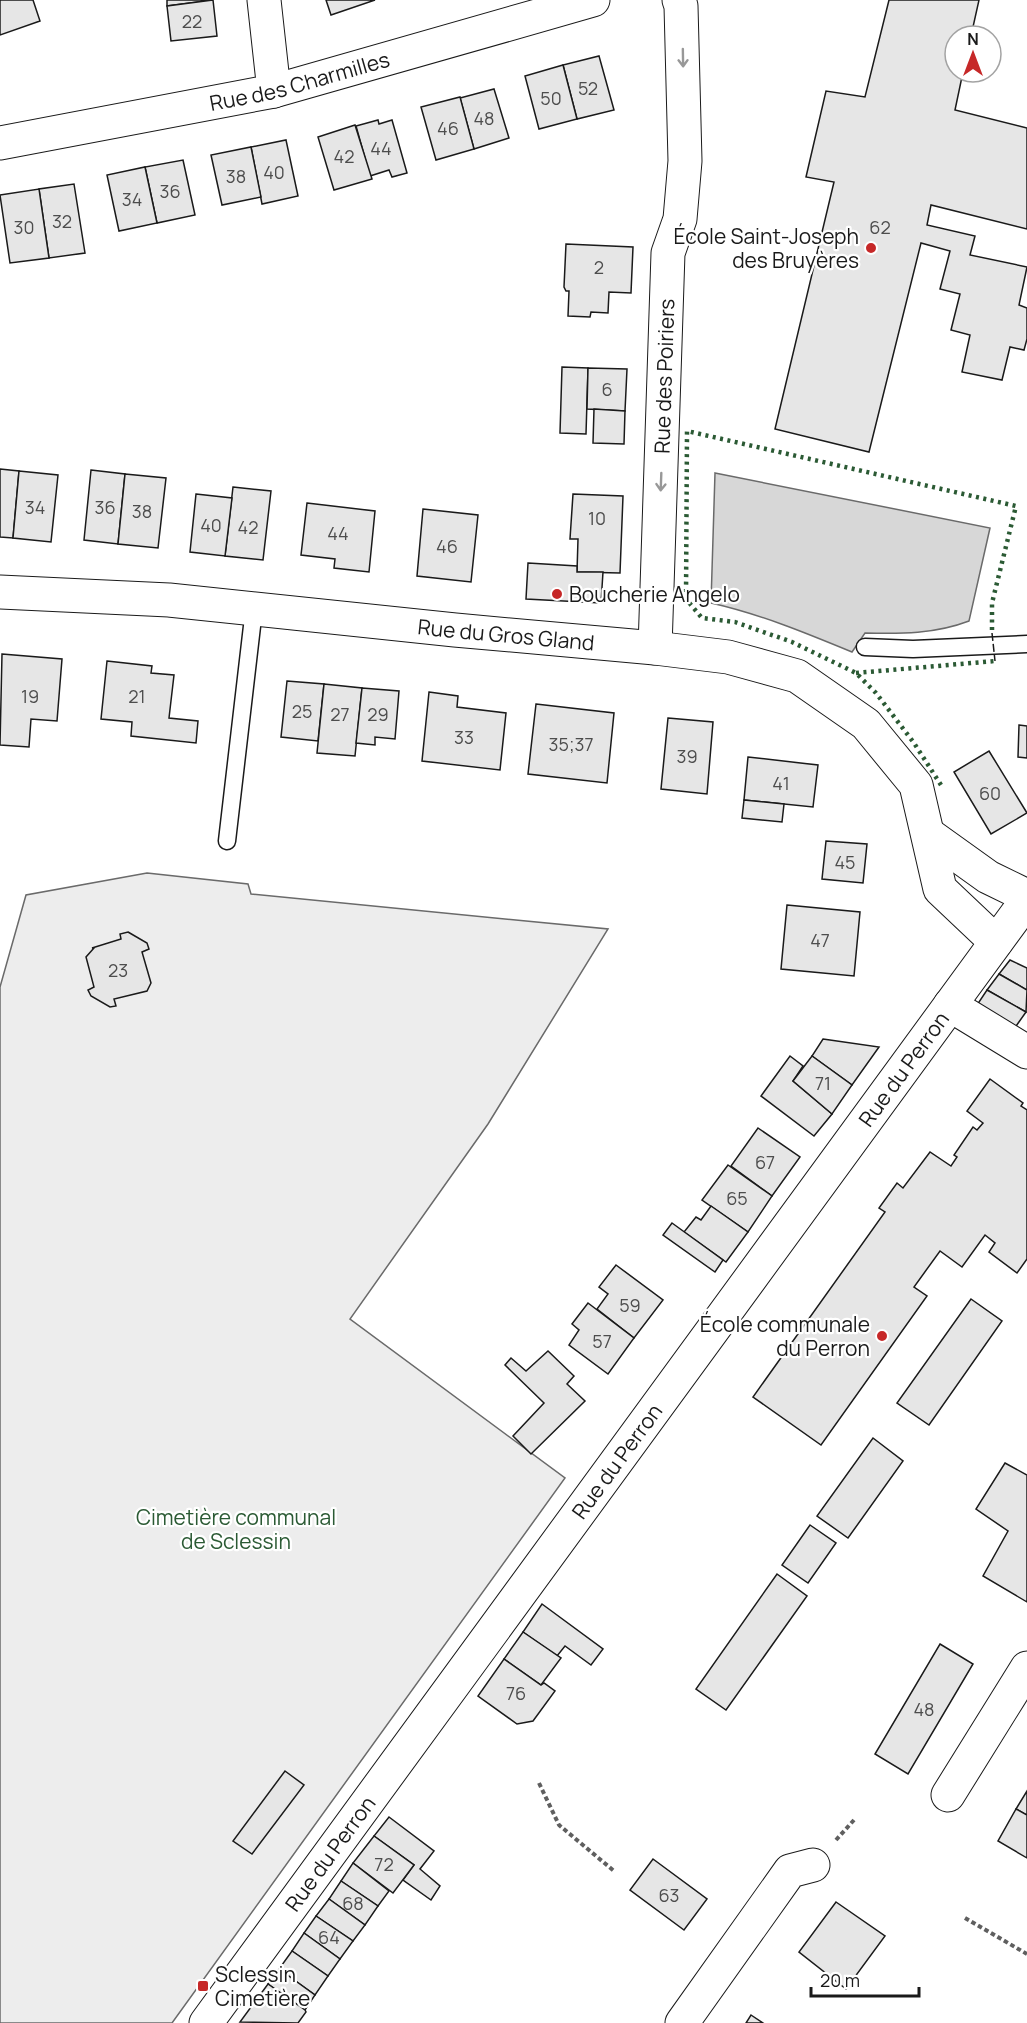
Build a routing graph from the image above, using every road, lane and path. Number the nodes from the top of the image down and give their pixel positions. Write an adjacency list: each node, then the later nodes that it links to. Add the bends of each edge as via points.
1 (264, 0): 4 (street)
2 (593, 0): 4 (street, Rue des Charmilles)
3 (679, 0): 10 (street, Rue des Poiriers, one-way to 10, via 685,161 680,219 668,253)
4 (274, 91): 5 (street, Rue des Charmilles)
5 (0, 142)
6 (0, 592): 7 (street, Rue du Gros Gland, via 170,600)
7 (254, 609): 10 (street, Rue du Gros Gland); 12 (lane)
8 (1027, 644): 9 (lane)
9 (865, 647)
10 (655, 648): 11 (street, Rue du Gros Gland, via 728,657 797,676 866,724 916,785)
11 (928, 834): 13 (street, via 988,877); 14 (street, Rue du Gros Gland, via 940,889)
12 (227, 841)
13 (1027, 898): 14 (street, Rue du Perron)
14 (996, 942): 15 (street, Rue du Perron)
15 (950, 1005): 16 (street); 24 (street, Rue du Perron)
16 (1027, 1052)
17 (1027, 1668): 19 (street)
18 (539, 1783): 21 (path, via 559,1825)
19 (948, 1795)
20 (813, 1864): 25 (street, via 790,1871)
21 (614, 1871)
22 (965, 1918): 23 (path)
23 (1027, 1954)
24 (206, 2023)
25 (682, 2023)

